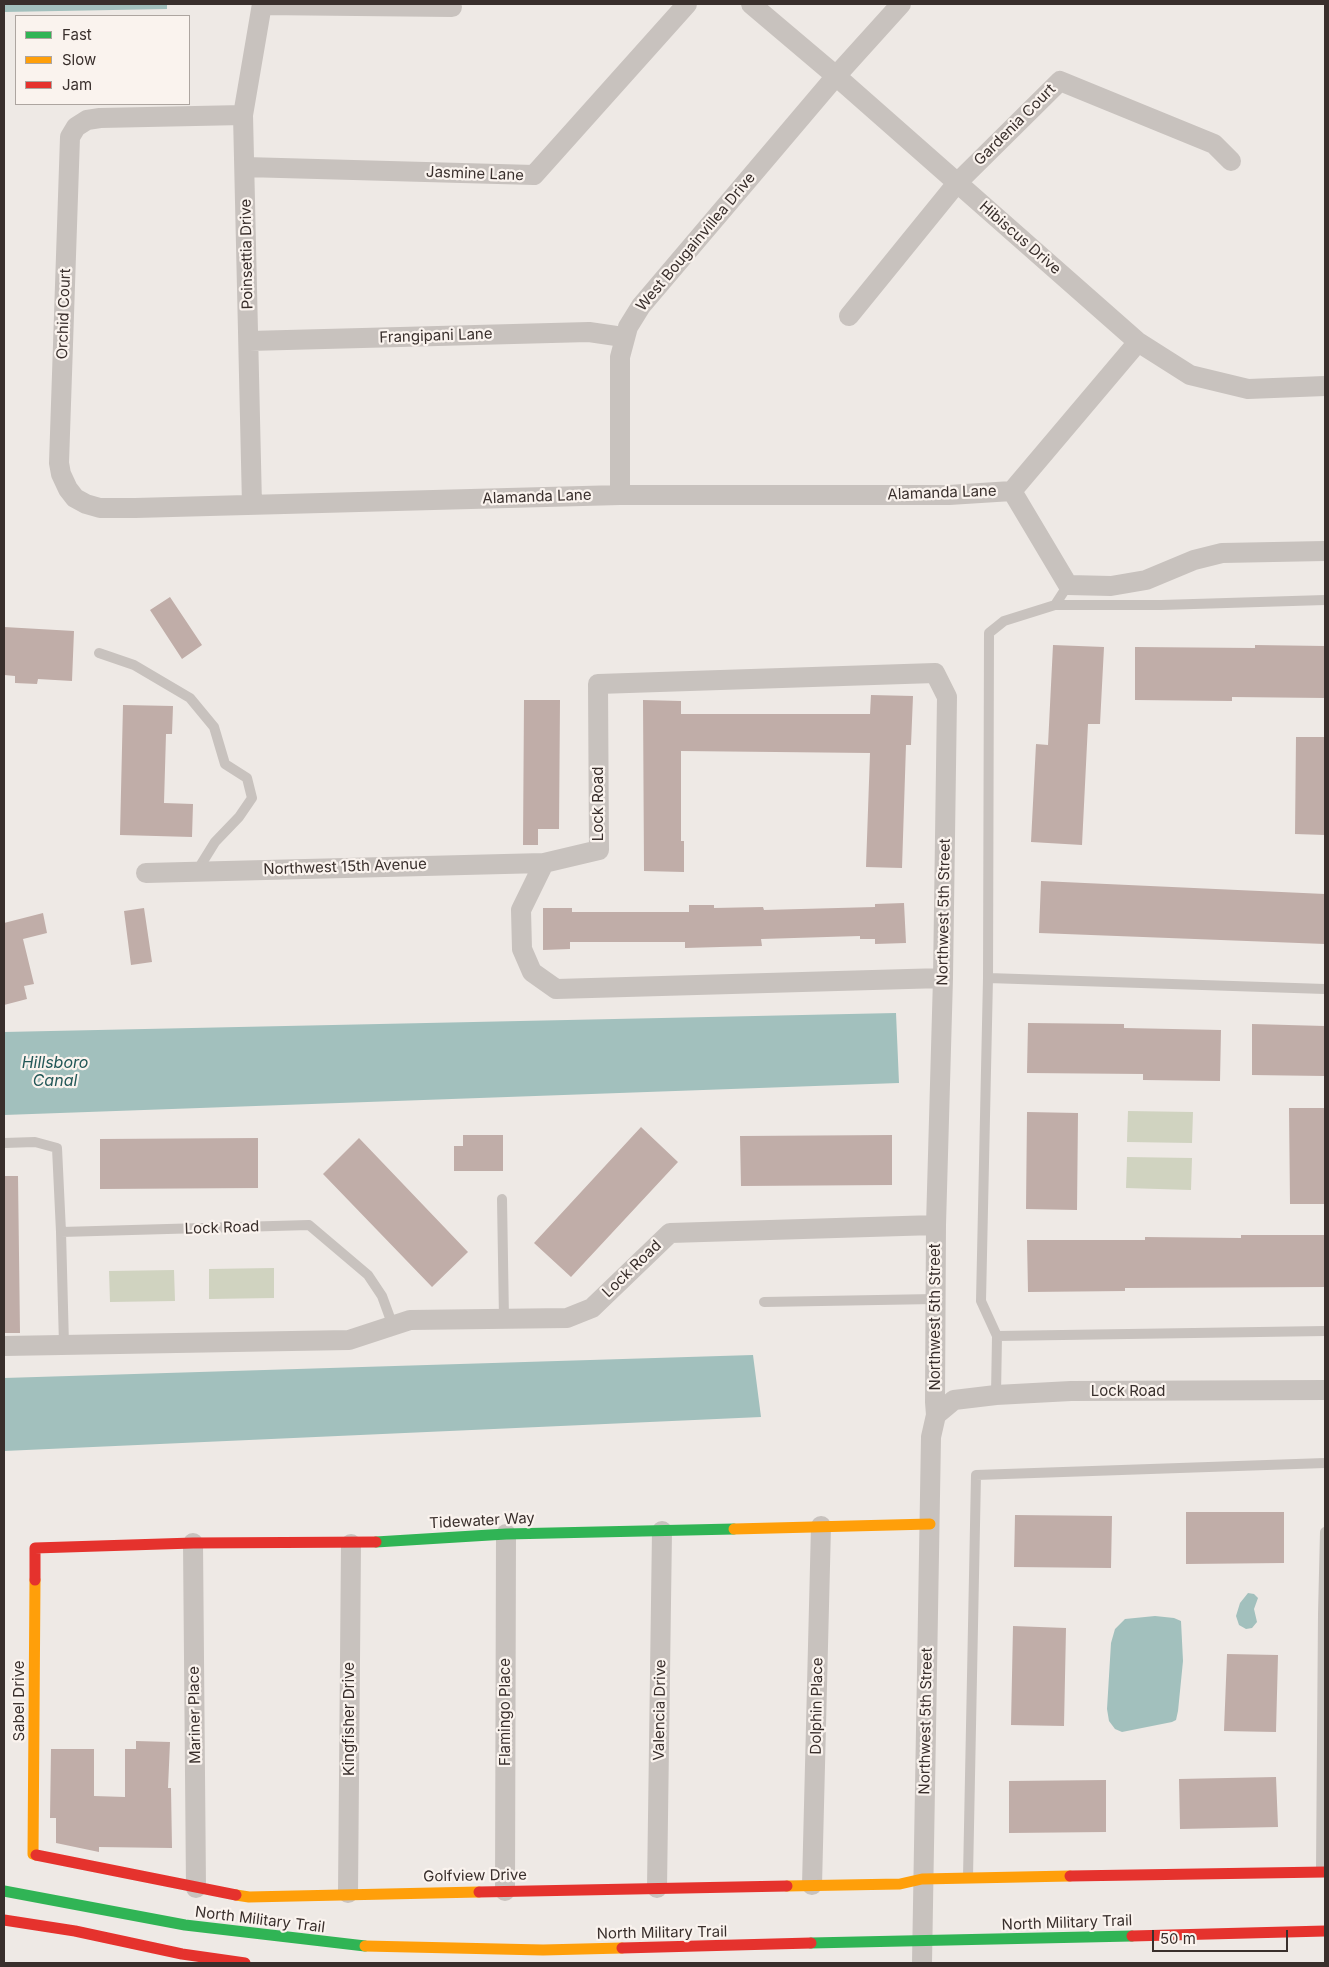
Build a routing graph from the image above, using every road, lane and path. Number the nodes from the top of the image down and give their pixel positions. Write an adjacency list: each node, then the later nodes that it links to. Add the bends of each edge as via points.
1 (262, 4): 5 (street); 7 (street, Poinsettia Drive)
2 (688, 4): 9 (street, Jasmine Lane, via 534,175)
3 (751, 4): 6 (street, Hibiscus Drive)
4 (901, 4): 6 (street, West Bougainvillea Drive)
5 (452, 7)
6 (836, 76): 10 (street, Hibiscus Drive); 12 (street, West Bougainvillea Drive, via 640,306)
7 (243, 115): 9 (street, Poinsettia Drive); 16 (street, Orchid Court, via 100,118 87,120 76,127 70,138 60,463)
8 (1231, 161): 10 (street, Gardenia Court, via 1214,144 1060,81)
9 (245, 167): 13 (street, Poinsettia Drive)
10 (957, 183): 11 (street, Gardenia Court); 14 (street, Hibiscus Drive)
11 (849, 316)
12 (623, 337): 13 (street, Frangipani Lane, via 589,332); 18 (street, West Bougainvillea Drive, via 620,356)
13 (248, 341): 19 (street, Poinsettia Drive)
14 (1138, 342): 15 (street, Hibiscus Drive, via 1190,375 1248,389); 17 (street, Alamanda Lane)
15 (1325, 386)
16 (68, 489): 19 (street, Alamanda Lane, via 75,498 100,508)
17 (1012, 491): 18 (street, Alamanda Lane, via 949,496); 21 (street, Alamanda Lane)
18 (620, 495): 19 (street, Alamanda Lane)
19 (252, 505)
20 (1325, 551): 21 (street, via 1222,553 1194,560 1146,580 1111,586)
21 (1068, 585): 23 (lane)
22 (1325, 600): 23 (lane)
23 (1055, 605): 30 (lane, via 1004,621 989,634)
24 (99, 653): 27 (lane, via 134,666 190,698 214,727 225,764 247,778 252,798 239,817 214,842)
25 (935, 673): 26 (street, Lock Road, via 598,684 598,850); 29 (street, Northwest 5th Street, via 947,697)
26 (544, 863): 27 (street, Northwest 15th Avenue); 29 (street, via 521,910 522,949 532,972 556,989)
27 (198, 871): 28 (street, Northwest 15th Avenue)
28 (146, 873)
29 (943, 978): 34 (street, Northwest 5th Street)
30 (988, 978): 31 (lane); 41 (lane, via 981,1301)
31 (1325, 989)
32 (4, 1143): 35 (lane, via 35,1142 57,1148)
33 (502, 1198): 38 (lane)
34 (936, 1225): 36 (street, Northwest 5th Street); 38 (street, Lock Road, via 670,1233 592,1308 568,1318)
35 (61, 1232): 39 (lane, Lock Road, via 309,1225 368,1275 382,1296); 42 (lane)
36 (935, 1299): 37 (lane); 46 (street, Northwest 5th Street)
37 (764, 1302)
38 (504, 1319): 39 (street, Lock Road, via 410,1320)
39 (393, 1326): 42 (street, Lock Road, via 349,1340)
40 (1325, 1331): 41 (lane)
41 (996, 1336): 45 (lane)
42 (64, 1345): 43 (street, Lock Road)
43 (4, 1346)
44 (1325, 1390): 45 (street, Lock Road, via 1070,1391)
45 (996, 1395): 46 (street, Lock Road, via 954,1400)
46 (936, 1415): 48 (street, Northwest 5th Street, via 931,1437)
47 (1325, 1463): 59 (lane, via 976,1475)
48 (930, 1524): 49 (street, Tidewater Way); 60 (street, Northwest 5th Street)
49 (821, 1526): 50 (street, Tidewater Way); 61 (street, Dolphin Place)
50 (662, 1531): 52 (street, Tidewater Way); 63 (street, Valencia Drive)
51 (1325, 1532): 56 (lane)
52 (506, 1534): 54 (street, Tidewater Way); 65 (street, Flamingo Place)
53 (193, 1543): 54 (street, Tidewater Way); 55 (street, Tidewater Way); 62 (street, Mariner Place)
54 (351, 1544): 66 (street, Kingfisher Drive)
55 (35, 1548): 57 (street, Sabel Drive)
56 (1324, 1614): 58 (lane)
57 (33, 1854): 62 (street, Golfview Drive)
58 (1323, 1872): 59 (street)
59 (968, 1878): 60 (street)
60 (922, 1879): 61 (street, Golfview Drive, via 900,1884); 69 (street, Northwest 5th Street)
61 (812, 1885): 63 (street, Golfview Drive)
62 (196, 1888): 66 (street, Golfview Drive, via 249,1896)
63 (657, 1888): 65 (street, Golfview Drive)
64 (4, 1891): 69 (street, North Military Trail, via 185,1925 351,1946 597,1953)
65 (504, 1891): 66 (street, Golfview Drive)
66 (348, 1893)
67 (4, 1920): 70 (street)
68 (1325, 1931): 69 (street, North Military Trail)
69 (922, 1942): 71 (street, Northwest 5th Street)
70 (245, 1963)
71 (922, 1963)

